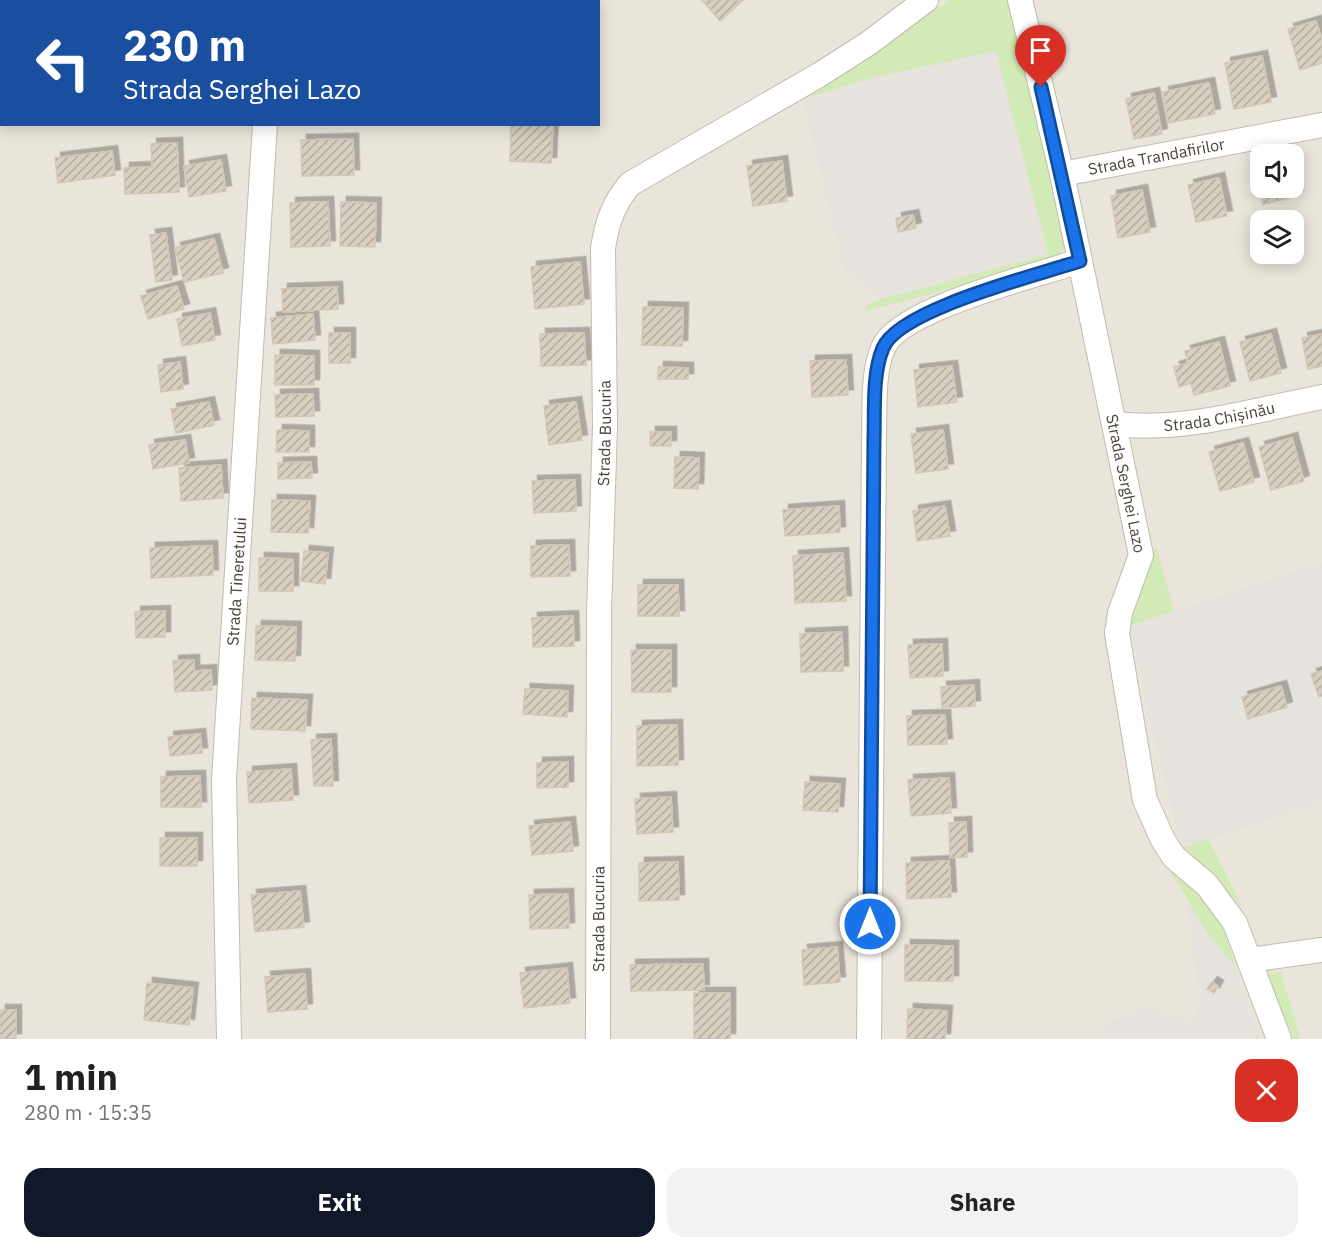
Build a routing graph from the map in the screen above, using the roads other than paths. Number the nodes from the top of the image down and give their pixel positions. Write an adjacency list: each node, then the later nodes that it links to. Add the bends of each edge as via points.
1 (926, 0): 12 (street, Strada Bucuria, via 819,75 630,184 608,221 603,248 605,426 599,612)
2 (1020, 0): 5 (street, Strada Serghei Lazo)
3 (1322, 125): 5 (street, Strada Trandafirilor)
4 (265, 126): 11 (street, Strada Tineretului, via 224,779)
5 (1062, 174): 6 (street, Strada Serghei Lazo)
6 (1080, 261): 8 (street, Strada Serghei Lazo); 13 (street, via 936,309 890,334 882,348 874,439)
7 (1322, 397): 8 (street, Strada Chișinău, via 1200,421 1146,427)
8 (1116, 424): 10 (street, Strada Serghei Lazo, via 1141,555 1120,613 1118,643 1146,800 1174,857 1207,885 1235,923)
9 (1322, 950): 10 (street)
10 (1250, 960): 14 (street, Strada Serghei Lazo)
11 (229, 1039)
12 (598, 1039)
13 (869, 1039)
14 (1279, 1039)

